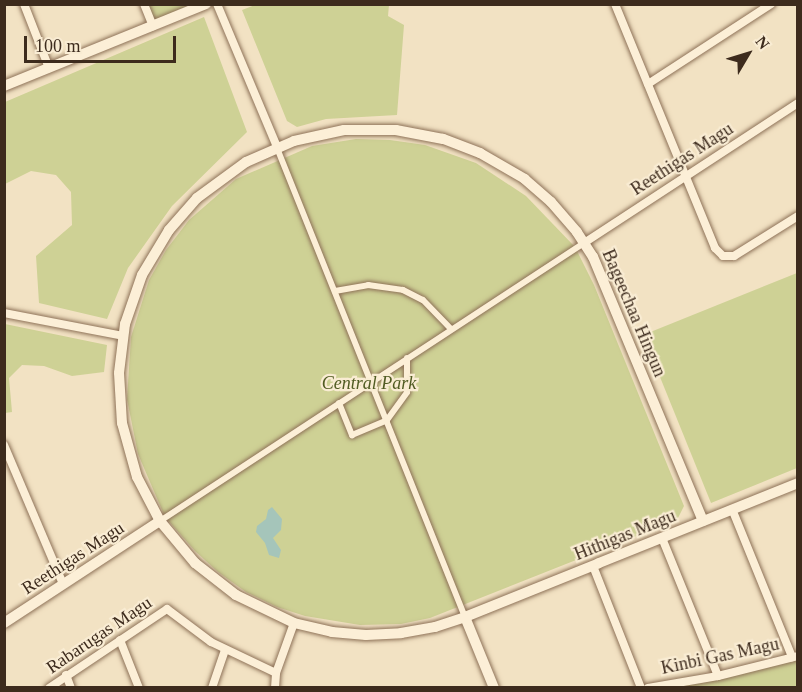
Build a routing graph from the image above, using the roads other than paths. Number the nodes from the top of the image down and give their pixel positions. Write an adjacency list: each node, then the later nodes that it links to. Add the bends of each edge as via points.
1 (24, 4): 8 (street)
2 (144, 4): 7 (street)
3 (206, 4): 7 (street)
4 (218, 4): 12 (street)
5 (615, 4): 9 (street)
6 (771, 4): 9 (street)
7 (153, 26): 8 (street)
8 (49, 68): 10 (street)
9 (648, 84): 13 (street)
10 (4, 86)
11 (798, 103): 13 (street, Reethigas Magu)
12 (277, 147): 15 (street, Bageechaa Hingun, via 310,136 362,128 414,132 447,140 480,153 525,179 551,202); 16 (street); 19 (street, Bageechaa Hingun, via 213,184 169,230 142,275)
13 (686, 176): 14 (street, via 711,241 723,256 739,254); 15 (street, Reethigas Magu)
14 (798, 216)
15 (584, 243): 18 (street); 28 (street, Bageechaa Hingun, via 606,284)
16 (335, 291): 18 (street, via 368,285 403,290 423,300); 21 (street)
17 (4, 313): 19 (street)
18 (451, 329): 20 (street)
19 (123, 336): 27 (street, Bageechaa Hingun, via 119,392 124,434 137,477)
20 (407, 358): 21 (street); 23 (street, via 407,393)
21 (371, 382): 22 (street); 23 (street)
22 (339, 403): 23 (street, via 352,435); 27 (street)
23 (387, 420): 32 (street)
24 (4, 445): 31 (street)
25 (798, 483): 26 (street, Hithigas Magu)
26 (732, 509): 28 (street, Hithigas Magu); 37 (street)
27 (160, 520): 31 (street, Reethigas Magu); 34 (street, Bageechaa Hingun, via 183,550 221,585 250,604)
28 (703, 521): 29 (street, Hithigas Magu)
29 (662, 538): 30 (street, Hithigas Magu); 40 (street)
30 (593, 566): 32 (street, Hithigas Magu); 47 (street)
31 (63, 584): 33 (street, Reethigas Magu)
32 (465, 617): 34 (street, Bageechaa Hingun, via 418,631 384,635 332,632); 46 (street)
33 (4, 623)
34 (294, 623): 38 (street)
35 (120, 640): 36 (street, Rabarugas Magu, via 167,609); 39 (street, Rabarugas Magu); 43 (street)
36 (225, 650): 38 (street); 44 (street)
37 (795, 656): 40 (street, Kinbi Gas Magu)
38 (276, 673): 45 (street)
39 (66, 675): 41 (street, Rabarugas Magu); 42 (street)
40 (718, 676): 48 (street, Kinbi Gas Magu)
41 (49, 687)
42 (71, 687)
43 (139, 687)
44 (212, 687)
45 (275, 687)
46 (491, 687)
47 (641, 687)
48 (648, 687)

